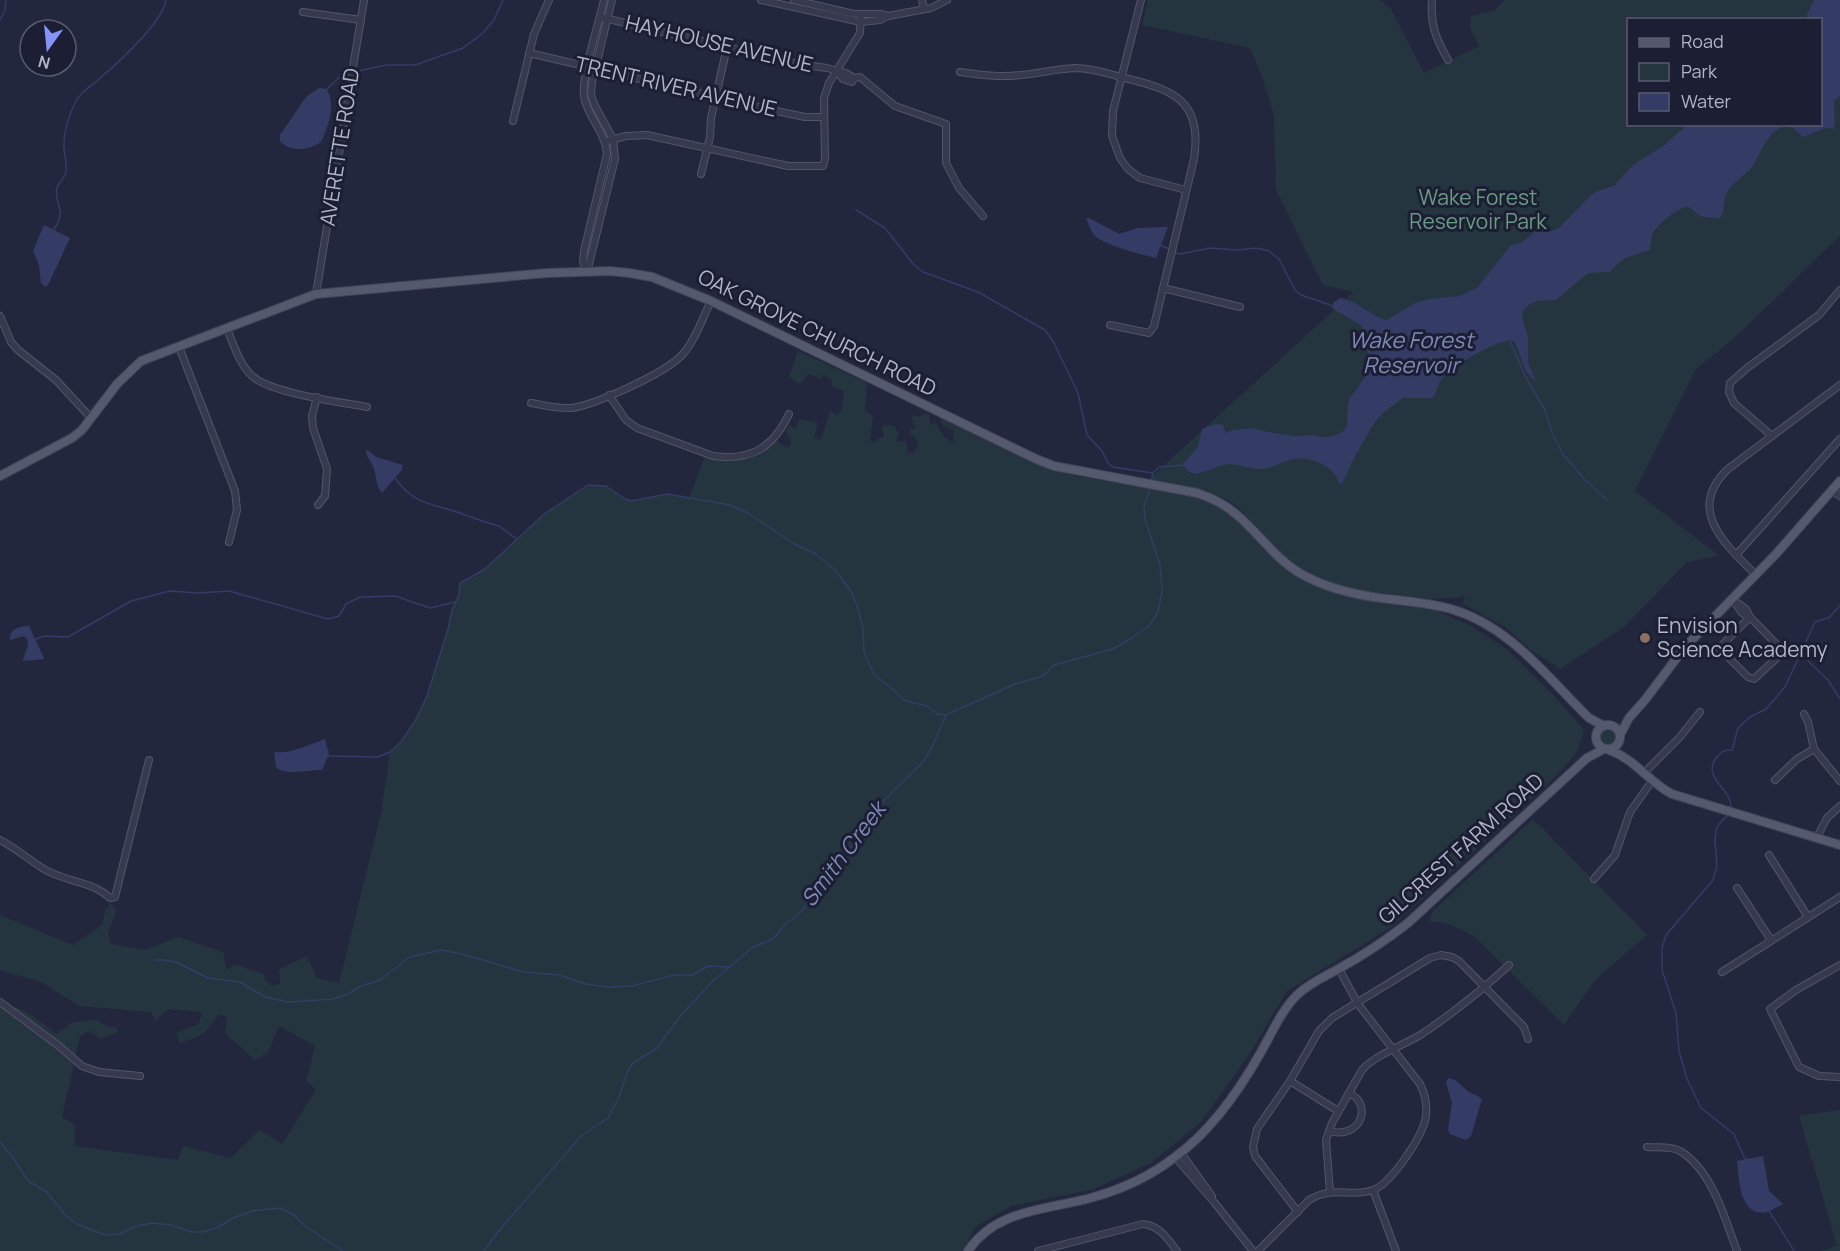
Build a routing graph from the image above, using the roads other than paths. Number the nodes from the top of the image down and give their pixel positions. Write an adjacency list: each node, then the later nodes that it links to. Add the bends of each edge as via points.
1 (364, 0): 17 (street, AVERETTE ROAD)
2 (549, 0): 20 (street)
3 (604, 0): 15 (street)
4 (612, 0): 16 (street)
5 (762, 0): 18 (street)
6 (794, 0): 13 (street)
7 (922, 0): 11 (street)
8 (947, 0): 11 (street)
9 (1141, 0): 26 (street)
10 (1432, 0): 21 (street, via 1433,29)
11 (924, 9): 14 (street)
12 (303, 12): 17 (street)
13 (861, 14): 14 (street); 18 (street)
14 (888, 16): 18 (street)
15 (600, 17): 16 (street, HAY HOUSE AVENUE); 22 (street)
16 (608, 19): 19 (street, HAY HOUSE AVENUE); 23 (street)
17 (361, 20): 40 (street, AVERETTE ROAD)
18 (861, 22): 24 (street, via 856,42)
19 (727, 47): 24 (street, HAY HOUSE AVENUE); 27 (street)
20 (529, 53): 22 (street, TRENT RIVER AVENUE); 29 (street)
21 (1448, 60)
22 (588, 67): 23 (street, TRENT RIVER AVENUE); 31 (street, via 585,98)
23 (595, 69): 27 (street, TRENT RIVER AVENUE); 30 (street, via 591,95)
24 (837, 71): 28 (street, via 826,90); 36 (street, HAY HOUSE AVENUE, via 850,82 860,77 896,106 946,124 946,163 959,188)
25 (960, 72): 26 (street, via 1003,76 1075,68)
26 (1122, 77): 34 (street, via 1163,88 1179,98 1190,112 1197,144); 34 (street, via 1111,124 1120,158 1140,178)
27 (717, 97): 28 (street, TRENT RIVER AVENUE, via 805,117); 32 (street)
28 (823, 117): 32 (street, via 823,166 788,166)
29 (513, 121)
30 (613, 139): 31 (street); 32 (street, via 647,135); 35 (street, via 615,159)
31 (606, 141): 35 (street, via 607,161)
32 (707, 147): 33 (street)
33 (702, 174)
34 (1186, 190): 38 (street)
35 (599, 209): 37 (street, via 584,250)
36 (983, 216)
37 (587, 272): 40 (main road, OAK GROVE CHURCH ROAD); 41 (main road, OAK GROVE CHURCH ROAD, via 646,276)
38 (1163, 288): 42 (street); 44 (street, via 1149,333)
39 (1840, 290): 54 (street, via 1819,315 1730,384 1734,403)
40 (316, 294): 45 (main road, OAK GROVE CHURCH ROAD)
41 (711, 301): 48 (street, via 682,354 662,370); 68 (main road, OAK GROVE CHURCH ROAD, via 1036,459 1216,500 1238,515 1271,552 1293,569 1327,586 1443,607 1481,621 1512,641)
42 (1240, 307)
43 (0, 316): 53 (street, via 18,350 56,380)
44 (1110, 325)
45 (227, 329): 46 (main road, OAK GROVE CHURCH ROAD); 49 (street, via 250,375 265,384)
46 (179, 347): 53 (main road, OAK GROVE CHURCH ROAD, via 141,361); 61 (street, via 235,490 237,510)
47 (1840, 385): 54 (street)
48 (609, 395): 50 (street, via 574,407); 52 (street, via 626,420 637,428 724,458 762,449 777,435)
49 (317, 396): 51 (street); 60 (street, via 313,428 327,469 325,495)
50 (531, 403)
51 (367, 407)
52 (789, 414)
53 (91, 418): 56 (main road, OAK GROVE CHURCH ROAD, via 72,438)
54 (1772, 436): 62 (street, via 1722,475 1712,496 1714,527)
55 (1840, 439): 62 (street)
56 (0, 476)
57 (1840, 481): 58 (main road)
58 (1832, 490): 59 (street); 63 (main road)
59 (1840, 496)
60 (318, 505)
61 (229, 542)
62 (1736, 555): 63 (street)
63 (1756, 575): 64 (main road)
64 (1732, 599): 65 (street); 69 (main road, via 1685,647)
65 (1750, 617): 65 (street, via 1719,648 1754,679 1781,651)
66 (1700, 712): 78 (street)
67 (1804, 714): 74 (street)
68 (1590, 718): 70 (main road, OAK GROVE CHURCH ROAD); 71 (main road, OAK GROVE CHURCH ROAD)
69 (1629, 718): 70 (main road); 72 (main road)
70 (1606, 725): 71 (main road); 72 (main road, via 1616,728)
71 (1596, 737): 73 (main road, via 1598,745); 75 (main road, GILCREST FARM ROAD)
72 (1620, 737): 73 (main road, via 1616,746); 76 (main road)
73 (1607, 749): 75 (main road, GILCREST FARM ROAD); 76 (main road)
74 (1814, 749): 79 (street); 81 (street)
75 (1587, 758): 94 (main road, GILCREST FARM ROAD, via 1408,923)
76 (1629, 758): 78 (main road)
77 (149, 760): 84 (street, via 115,897 45,870)
78 (1644, 773): 80 (main road)
79 (1775, 780)
80 (1652, 781): 83 (main road, via 1672,794); 87 (street, via 1630,812 1615,855)
81 (1840, 781)
82 (1840, 806): 83 (street, via 1827,818)
83 (1817, 837): 85 (main road)
84 (0, 840)
85 (1840, 845)
86 (1769, 855): 90 (street)
87 (1594, 879)
88 (1737, 888): 91 (street)
89 (1840, 897): 90 (street)
90 (1808, 917): 91 (street)
91 (1771, 940): 95 (street)
92 (1840, 964): 102 (street, via 1770,1009 1799,1067 1819,1076)
93 (1509, 965): 96 (street)
94 (1339, 969): 98 (street); 108 (main road, GILCREST FARM ROAD, via 1299,993 1229,1101)
95 (1722, 972)
96 (1485, 987): 98 (street, via 1459,961 1441,955 1430,958); 99 (street, via 1524,1027); 100 (street, via 1450,1016)
97 (0, 1002): 101 (street, via 82,1066 99,1072)
98 (1358, 1004): 100 (street); 103 (street, via 1332,1018 1319,1031)
99 (1528, 1039)
100 (1394, 1050): 104 (street, via 1367,1065); 109 (street, via 1420,1084 1426,1114 1422,1129 1391,1179)
101 (140, 1076)
102 (1840, 1077)
103 (1290, 1081): 105 (street); 111 (street, via 1257,1129 1252,1147)
104 (1349, 1093): 105 (street); 106 (street, via 1361,1105 1360,1118 1347,1133)
105 (1338, 1111): 106 (street)
106 (1329, 1131): 110 (street, via 1326,1140)
107 (1647, 1147): 118 (street, via 1679,1151 1706,1177)
108 (1178, 1155): 112 (main road, GILCREST FARM ROAD, via 1117,1189 1006,1218 984,1233); 115 (street)
109 (1373, 1190): 110 (street); 117 (street)
110 (1330, 1191): 111 (street, via 1309,1200)
111 (1298, 1212): 116 (street)
112 (968, 1251)
113 (1038, 1251): 114 (street, via 1074,1246 1143,1224 1161,1231)
114 (1177, 1251)
115 (1253, 1251)
116 (1257, 1251)
117 (1396, 1251)
118 (1737, 1251)

